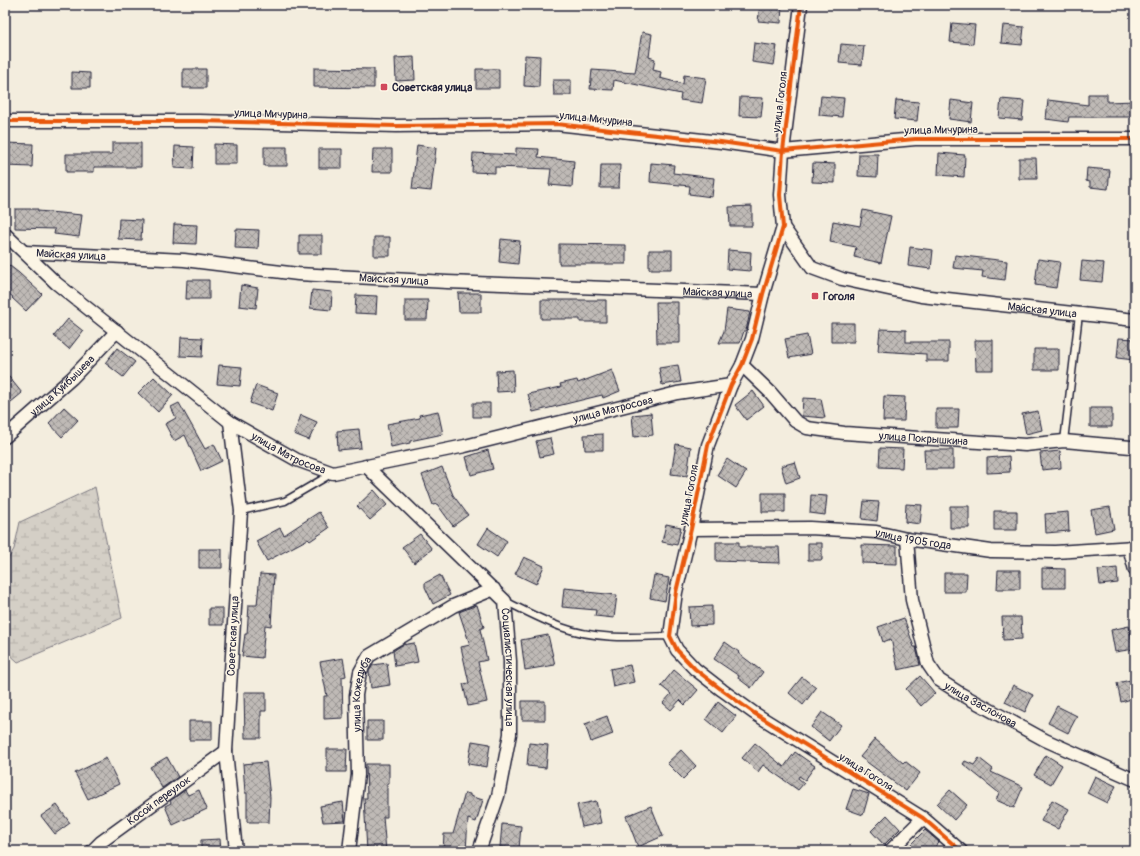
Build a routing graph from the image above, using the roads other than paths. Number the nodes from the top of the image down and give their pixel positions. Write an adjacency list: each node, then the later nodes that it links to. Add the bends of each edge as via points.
1 (800, 5): 4 (street, улица Гоголя)
2 (5, 121): 4 (street, улица Мичурина, via 199,121 396,126 556,124)
3 (1135, 138): 4 (street, улица Мичурина, via 915,139)
4 (783, 151): 5 (street, улица Гоголя, via 780,195)
5 (783, 228): 8 (street, улица Гоголя); 9 (street, Майская улица, via 812,268 842,280 921,296)
6 (5, 234): 7 (street, улица Матросова)
7 (25, 252): 8 (street, Майская улица, via 184,260 306,275); 11 (street, улица Матросова, via 56,283)
8 (763, 294): 12 (street, улица Гоголя, via 752,339)
9 (1079, 314): 10 (street, Майская улица); 16 (lane)
10 (1135, 320)
11 (117, 331): 14 (street, улица Матросова); 15 (street, улица Куйбышева, via 72,378)
12 (742, 365): 13 (street, улица Гоголя); 16 (street, улица Покрышкина, via 795,421 807,428 844,433 1025,445)
13 (731, 385): 18 (street, улица Матросова, via 677,393 465,446); 21 (street, улица Гоголя, via 708,445)
14 (230, 422): 19 (street, улица Матросова, via 297,460); 20 (street, Советская улица)
15 (5, 437)
16 (1064, 441): 17 (street, улица Покрышкина)
17 (1131, 447)
18 (366, 466): 19 (street, улица Матросова); 25 (street, Социалистическая улица)
19 (333, 472): 20 (lane, via 285,501)
20 (241, 511): 28 (street, Советская улица)
21 (691, 529): 22 (street, улица 1905 года, via 810,528 876,532); 27 (street, улица Гоголя, via 676,592)
22 (907, 539): 23 (street, улица 1905 года, via 991,551 1055,552); 29 (street, улица Заслонова, via 912,600 928,664 939,680 1045,740)
23 (1132, 547): 24 (street)
24 (1135, 570)
25 (494, 589): 26 (street, Социалистическая улица); 33 (street, улица Кожедуба, via 453,606 369,656 360,672 356,695 358,775)
26 (505, 601): 27 (lane, via 561,628 595,636); 34 (street, Социалистическая улица, via 510,661 510,734 498,796)
27 (670, 636): 30 (street, улица Гоголя, via 677,650 695,669 754,713)
28 (226, 751): 31 (street, Косой переулок); 32 (street, Советская улица)
29 (1135, 780)
30 (923, 818): 35 (street); 36 (street, улица Гоголя)
31 (92, 851)
32 (236, 851)
33 (349, 851)
34 (479, 851)
35 (890, 851)
36 (962, 851)

